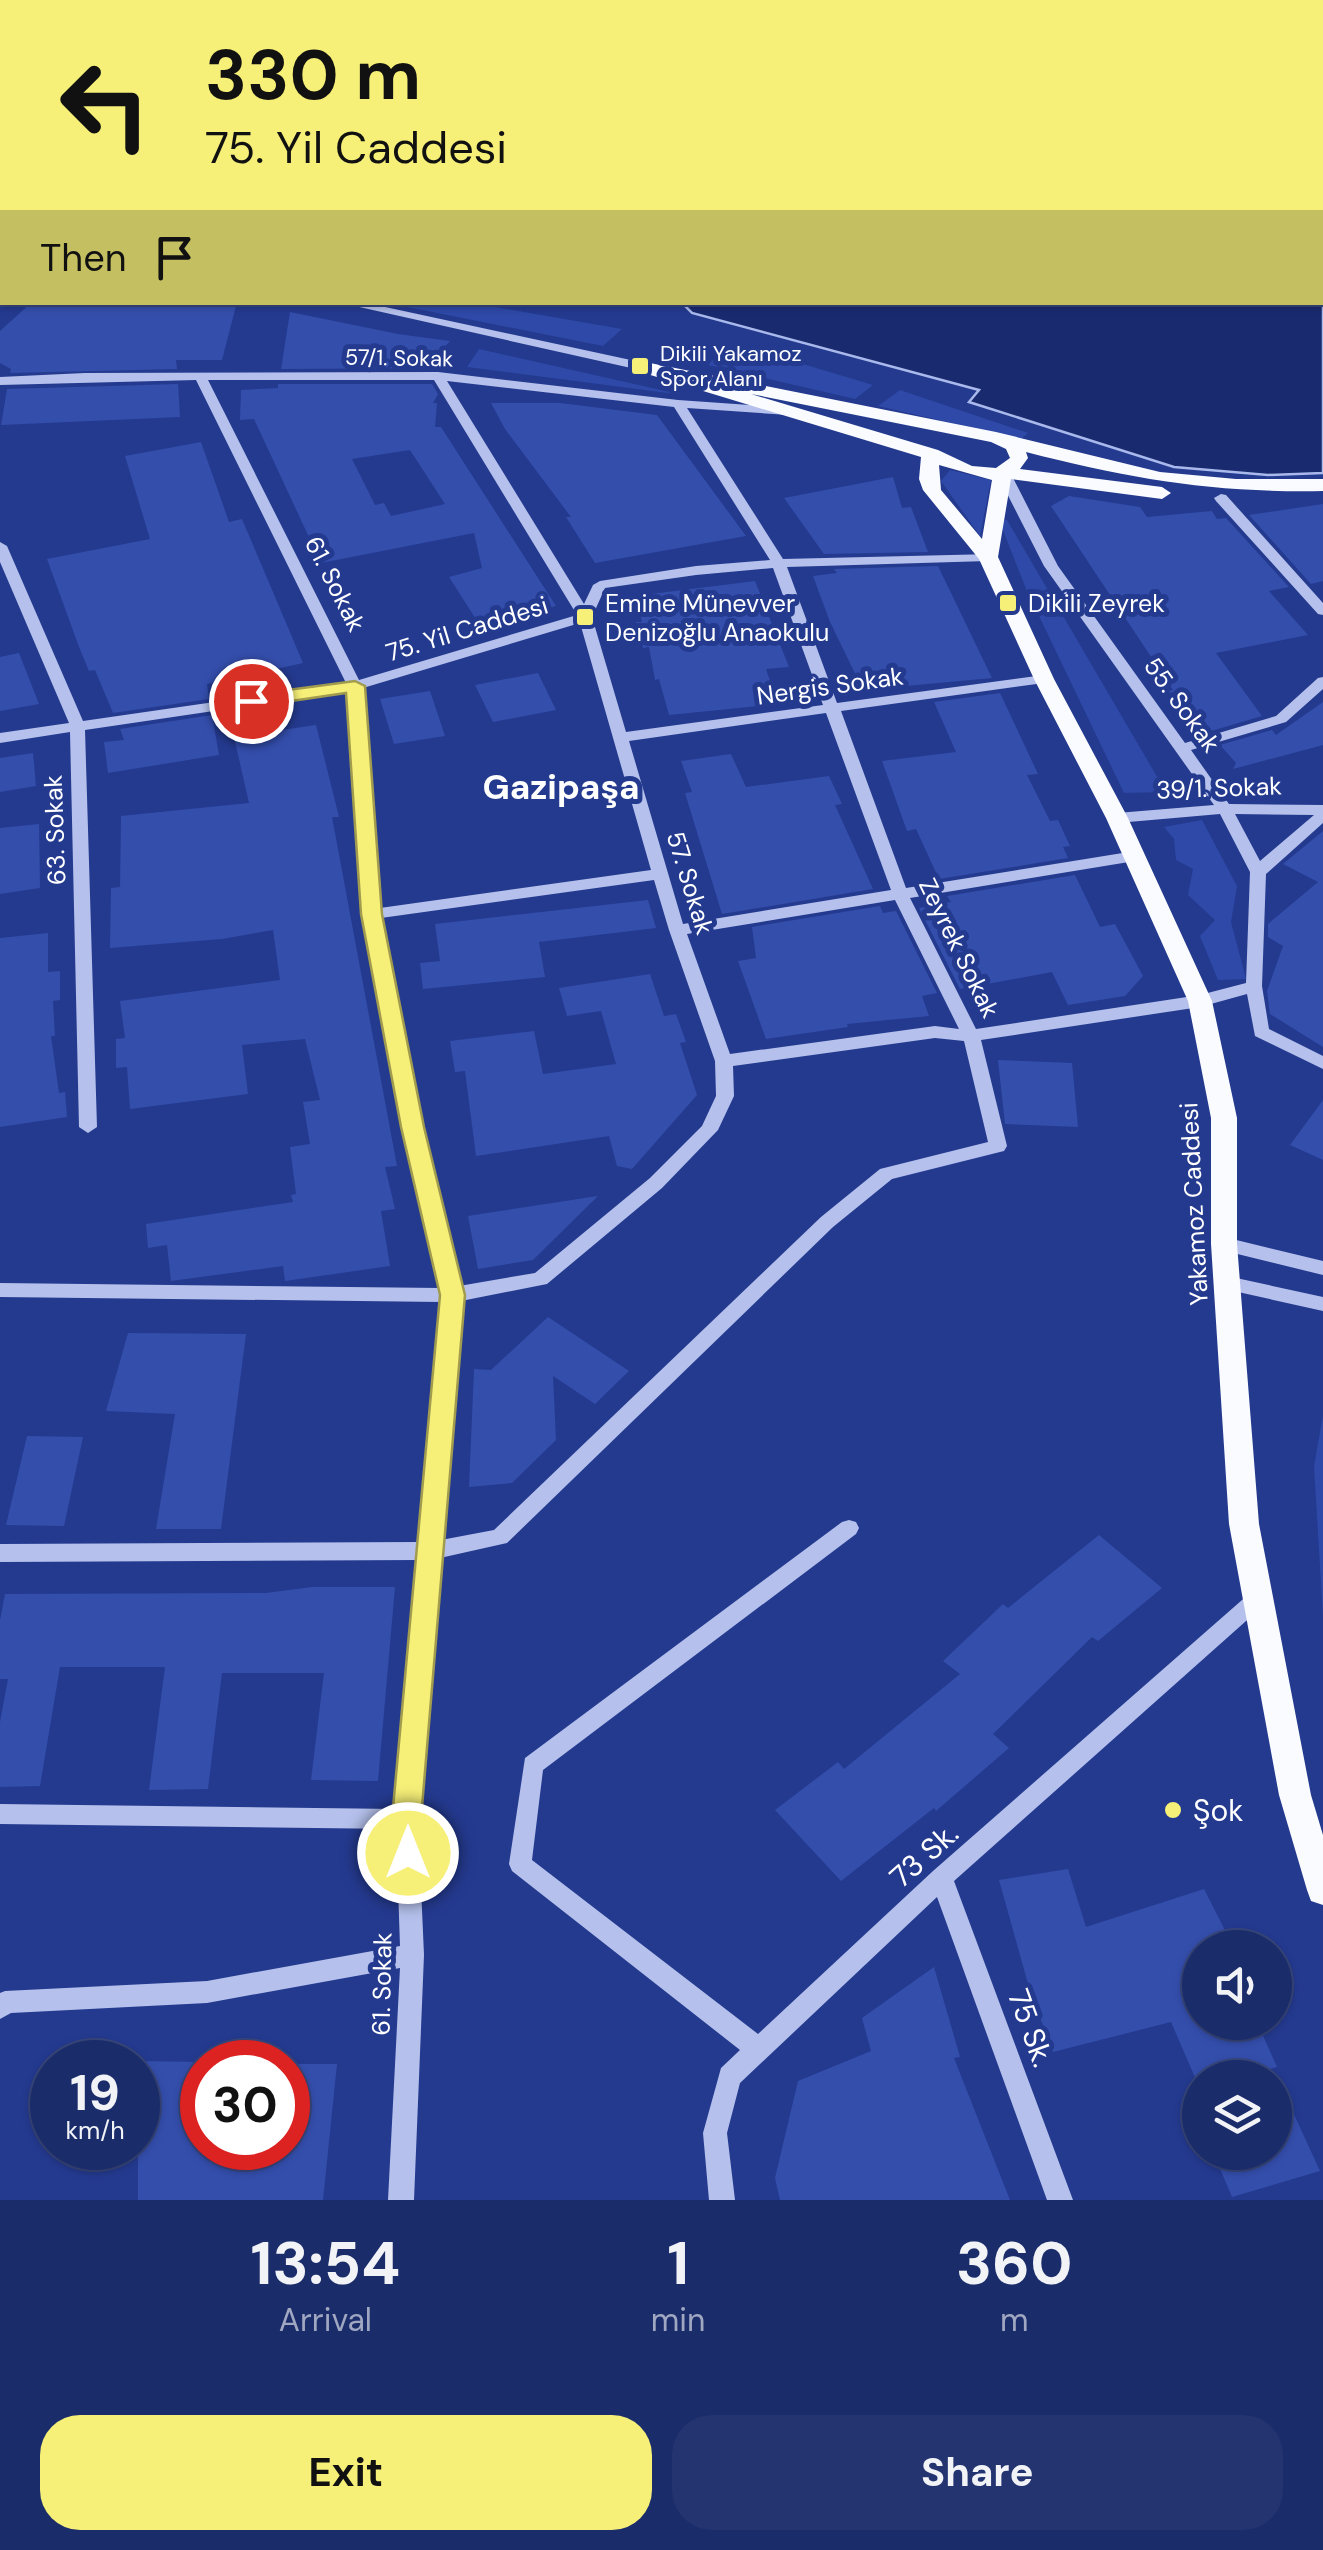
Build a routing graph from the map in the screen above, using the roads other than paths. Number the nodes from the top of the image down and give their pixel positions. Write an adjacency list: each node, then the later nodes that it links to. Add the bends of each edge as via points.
1 (358, 305): 2 (street)
2 (640, 366): 7 (main road); 8 (main road)
3 (200, 376): 4 (street, 57/1. Sokak); 5 (street, 57/1. Sokak); 20 (street, 61. Sokak)
4 (438, 376): 6 (street, 57/1. Sokak); 17 (street, 57. Sokak)
5 (0, 382)
6 (678, 404): 7 (street, 57/1. Sokak); 15 (street, Zeyrek Sokak)
7 (795, 412): 9 (main road)
8 (996, 438): 9 (main road, via 968,438); 10 (main road, via 1014,446 1019,458); 11 (main road, via 1182,481)
9 (945, 456): 10 (main road, via 974,473); 14 (main road, Yakamoz Caddesi, via 928,478 932,490)
10 (1003, 472): 12 (main road); 14 (main road); 25 (street, 55. Sokak, via 1051,566)
11 (1323, 486): 12 (main road)
12 (1221, 498): 16 (street)
13 (0, 546): 22 (street, 63. Sokak)
14 (988, 557): 15 (street, 75. Yil Caddesi); 18 (main road, Yakamoz Caddesi)
15 (778, 562): 17 (street, 75. Yil Caddesi, via 600,585); 21 (street, Zeyrek Sokak)
16 (1323, 611)
17 (584, 618): 20 (street, 75. Yil Caddesi); 24 (street, 57. Sokak)
18 (1044, 679): 21 (street, Nergis Sokak); 28 (main road, Yakamoz Caddesi)
19 (1323, 681): 25 (street, via 1281,719)
20 (355, 686): 22 (street, 75. Yil Caddesi); 33 (street, 61. Sokak)
21 (832, 708): 24 (street, Nergis Sokak); 32 (street, Zeyrek Sokak)
22 (77, 726): 23 (street, 75. Yil Caddesi); 40 (street, 63. Sokak)
23 (0, 738)
24 (622, 738): 31 (street, 57. Sokak)
25 (1183, 748): 26 (street, 55. Sokak)
26 (1225, 809): 27 (street, 39/1. Sokak); 28 (street, 39/1. Sokak); 30 (street, 55. Sokak)
27 (1323, 812): 30 (street, 39/1. Sokak)
28 (1118, 818): 29 (main road, Yakamoz Caddesi)
29 (1135, 856): 32 (street); 36 (main road, Yakamoz Caddesi)
30 (1258, 872): 35 (street, 55. Sokak)
31 (661, 874): 33 (street); 34 (street, 57. Sokak)
32 (901, 895): 34 (street); 37 (street, Zeyrek Sokak)
33 (372, 914): 45 (street, 61. Sokak)
34 (677, 930): 38 (street, 57. Sokak)
35 (1254, 986): 36 (street); 39 (street, 55. Sokak, via 1261,1032)
36 (1200, 1001): 37 (street); 41 (main road, Yakamoz Caddesi, via 1224,1118)
37 (971, 1036): 38 (street, via 935,1032); 48 (street, Zeyrek Sokak, via 998,1146 886,1174 827,1222 500,1537)
38 (724, 1062): 45 (street, 57. Sokak, via 725,1096 709,1130 656,1183 540,1279)
39 (1323, 1063)
40 (88, 1127)
41 (1224, 1244): 42 (street); 43 (main road, Yakamoz Caddesi)
42 (1323, 1268)
43 (1227, 1283): 46 (street); 50 (main road, Yakamoz Caddesi, via 1244,1524)
44 (0, 1290): 45 (street, 57. Sokak)
45 (452, 1295): 48 (street, 61. Sokak)
46 (1323, 1304)
47 (850, 1528): 57 (street, via 533,1765 520,1864)
48 (430, 1551): 49 (street); 52 (street, 61. Sokak)
49 (0, 1553)
50 (1257, 1599): 53 (street, 73 Sk.); 54 (main road, Yakamoz Caddesi, via 1295,1795)
51 (0, 1814): 52 (street)
52 (406, 1819): 55 (street, 61. Sokak)
53 (942, 1878): 57 (street, 73 Sk.); 60 (street, 75 Sk.)
54 (1323, 1890)
55 (412, 1955): 56 (street, via 206,1992); 58 (street, 61. Sokak)
56 (2, 2000)
57 (758, 2050): 59 (street, 73 Sk., via 730,2076 715,2132)
58 (402, 2200)
59 (722, 2200)
60 (1060, 2200)

